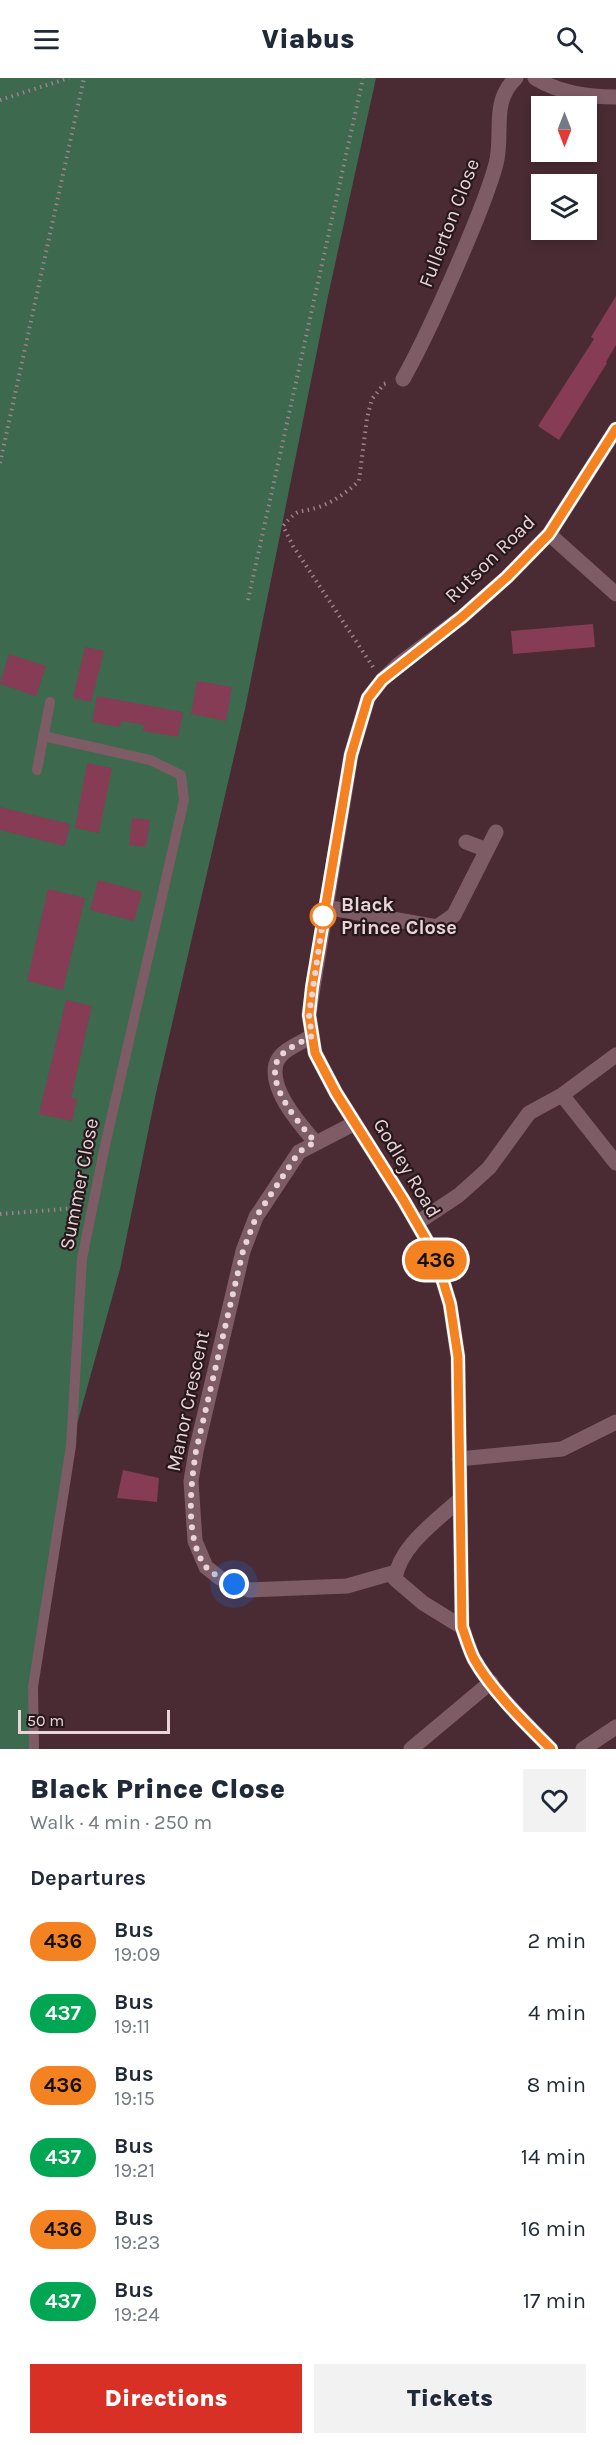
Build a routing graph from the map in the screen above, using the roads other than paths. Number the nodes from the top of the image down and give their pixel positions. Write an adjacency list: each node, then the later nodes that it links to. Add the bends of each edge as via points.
1 (516, 78): 4 (street, Fullerton Close, via 506,87 499,112 497,162 485,199 425,340)
2 (535, 78): 3 (street, via 582,96)
3 (616, 97)
4 (403, 379)
5 (616, 429): 6 (street, Rutson Road)
6 (549, 534): 7 (street); 8 (street, Rutson Road, via 507,577)
7 (616, 594)
8 (421, 649): 15 (street, Godley Road, via 382,680 368,698 354,743)
9 (50, 702): 10 (lane)
10 (43, 736): 11 (lane); 30 (lane, Summer Close, via 150,760 181,775 184,800 82,1259 71,1446 33,1687)
11 (37, 770)
12 (496, 832): 14 (street)
13 (466, 842): 14 (street)
14 (487, 850): 15 (street, via 454,915 437,927)
15 (325, 907): 16 (street, Godley Road, via 309,1015)
16 (312, 1036): 19 (street, Godley Road, via 315,1053); 20 (street, via 286,1051 276,1064 276,1084 295,1118)
17 (616, 1055): 18 (street)
18 (562, 1095): 21 (street); 22 (street, via 529,1113 489,1168 459,1195)
19 (355, 1123): 20 (street, Manor Crescent); 22 (street, Godley Road)
20 (315, 1142): 26 (street, Manor Crescent, via 299,1152 274,1187 256,1217 243,1251 191,1481 195,1542 206,1567 220,1578 249,1590 346,1586)
21 (616, 1163)
22 (417, 1223): 24 (street, Godley Road, via 435,1255 450,1304 458,1357)
23 (616, 1422): 24 (street, via 562,1449)
24 (459, 1459): 25 (street, Godley Road)
25 (460, 1499): 26 (street, via 414,1542); 27 (street, Godley Road)
26 (396, 1572): 27 (street, via 396,1579 423,1604)
27 (462, 1627): 28 (street, Godley Road, via 473,1658)
28 (491, 1682): 31 (street); 32 (street, Godley Road)
29 (616, 1727): 33 (street)
30 (34, 1749)
31 (411, 1749)
32 (551, 1749)
33 (583, 1749)

